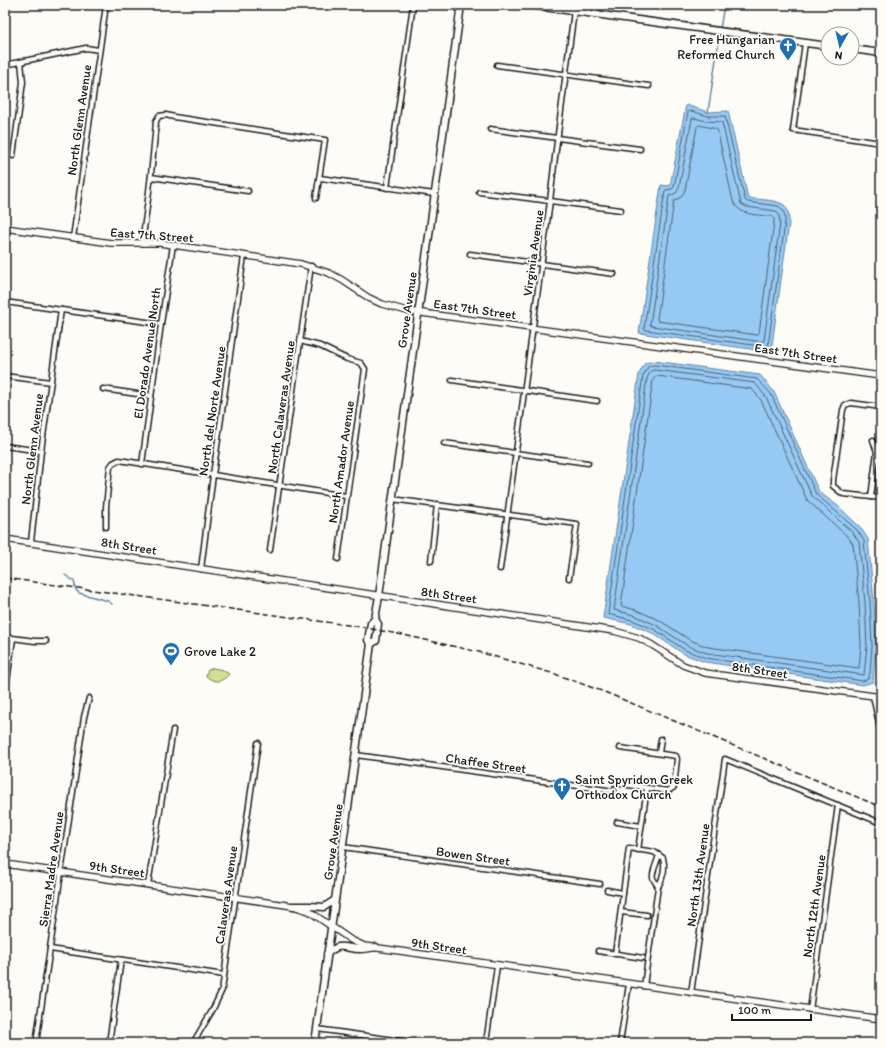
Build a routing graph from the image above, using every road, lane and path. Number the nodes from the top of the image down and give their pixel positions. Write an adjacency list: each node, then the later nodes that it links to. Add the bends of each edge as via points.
1 (106, 5): 10 (street, North Glenn Avenue)
2 (413, 5): 25 (street)
3 (461, 5): 28 (main road, Grove Avenue)
4 (529, 5): 6 (main road)
5 (590, 5): 7 (street)
6 (574, 11): 7 (main road); 16 (street, Virginia Avenue)
7 (589, 13): 8 (main road)
8 (805, 43): 9 (main road); 20 (street, via 792,130)
9 (820, 45)
10 (99, 50): 13 (street, via 86,48); 33 (street, North Glenn Avenue)
11 (860, 50): 12 (main road)
12 (881, 53)
13 (21, 62): 14 (street); 22 (street, via 23,82)
14 (5, 65)
15 (497, 65): 16 (street)
16 (566, 75): 17 (street); 19 (street, Virginia Avenue)
17 (649, 86)
18 (490, 129): 19 (street)
19 (557, 138): 21 (street); 30 (street, Virginia Avenue)
20 (881, 142)
21 (640, 149)
22 (13, 156)
23 (151, 177): 24 (street, via 156,121 159,116 166,115 325,140); 26 (street); 34 (street)
24 (320, 178): 25 (street); 29 (street)
25 (387, 188): 28 (street)
26 (248, 191)
27 (479, 192): 30 (street)
28 (434, 194): 43 (main road, Grove Avenue)
29 (316, 198)
30 (550, 201): 31 (street); 38 (street, Virginia Avenue)
31 (621, 210)
32 (5, 228): 33 (street, East 7th Street)
33 (73, 238): 34 (street, East 7th Street, via 111,243)
34 (142, 243): 35 (street, East 7th Street)
35 (173, 245): 37 (street, East 7th Street); 44 (street, El Dorado Avenue North)
36 (470, 254): 38 (street)
37 (244, 256): 39 (street, East 7th Street); 63 (street, North del Norte Avenue)
38 (542, 264): 40 (street); 45 (street, Virginia Avenue)
39 (311, 266): 43 (street, East 7th Street, via 329,273 382,304); 46 (street, North Calaveras Avenue)
40 (614, 274)
41 (5, 302): 42 (street)
42 (61, 310): 44 (street); 50 (street, North Glenn Avenue)
43 (418, 312): 45 (street, East 7th Street); 68 (main road, Grove Avenue)
44 (161, 324): 53 (street, El Dorado Avenue North)
45 (533, 328): 48 (street, East 7th Street); 52 (street, Virginia Avenue)
46 (300, 341): 64 (street, North Calaveras Avenue); 65 (street, North Amador Avenue, via 320,346 361,363 365,369)
47 (5, 376): 50 (street)
48 (881, 376)
49 (452, 380): 52 (street)
50 (51, 382): 59 (street, North Glenn Avenue)
51 (104, 389): 53 (street)
52 (524, 390): 54 (street); 60 (street, Virginia Avenue)
53 (151, 396): 62 (street, El Dorado Avenue North)
54 (597, 400)
55 (881, 407): 66 (street, via 851,403 845,405 833,480 833,486 843,494)
56 (873, 440): 66 (street, via 876,452)
57 (444, 443): 60 (street)
58 (5, 446): 59 (street)
59 (41, 451): 73 (street, North Glenn Avenue)
60 (516, 453): 61 (street); 70 (street, Virginia Avenue)
61 (588, 463)
62 (142, 464): 63 (street); 71 (street, via 119,460 110,467)
63 (213, 475): 64 (street); 77 (street, North del Norte Avenue)
64 (279, 486): 65 (street); 74 (street, North Calaveras Avenue)
65 (346, 496): 75 (street, North Amador Avenue)
66 (870, 497): 67 (street)
67 (881, 498)
68 (392, 499): 69 (street); 80 (main road, Grove Avenue)
69 (437, 504): 70 (street); 76 (street)
70 (507, 514): 78 (street, Virginia Avenue); 79 (street, via 577,524)
71 (106, 526)
72 (5, 539): 73 (street, 8th Street)
73 (31, 542): 77 (street, 8th Street)
74 (270, 550)
75 (338, 559)
76 (431, 561)
77 (201, 569): 80 (street, 8th Street)
78 (500, 569)
79 (569, 578)
80 (379, 596): 85 (street, 8th Street, via 619,632 639,638 683,665 705,673); 94 (main road, Grove Avenue, via 375,619 378,624 376,641 371,644)
81 (5, 638): 82 (street)
82 (13, 639): 83 (street); 84 (street)
83 (46, 641)
84 (5, 695)
85 (873, 696): 86 (street, 8th Street); 89 (street)
86 (881, 697)
87 (90, 698): 108 (street, Sierra Madre Avenue, via 84,717)
88 (173, 730): 110 (street)
89 (881, 733)
90 (661, 739): 93 (street)
91 (258, 743): 114 (street, Calaveras Avenue)
92 (620, 748): 93 (street)
93 (659, 753): 96 (street, via 676,756 674,787 668,791)
94 (356, 755): 97 (street, Chaffee Street); 102 (main road, Grove Avenue)
95 (615, 783): 96 (street)
96 (646, 788): 101 (street)
97 (614, 792)
98 (838, 805): 100 (street); 131 (street, North 13th Avenue, via 725,759); 132 (street, North 12th Avenue)
99 (616, 822): 101 (street)
100 (881, 823)
101 (641, 826): 103 (street)
102 (343, 847): 109 (street, Bowen Street); 115 (main road, Grove Avenue)
103 (638, 850): 104 (street); 113 (street, via 629,848)
104 (659, 855): 106 (street); 107 (street, via 665,864)
105 (5, 864): 108 (street, 9th Street)
106 (656, 868): 107 (street); 111 (street, via 652,874)
107 (664, 871): 111 (street)
108 (61, 872): 110 (street, 9th Street); 121 (street, Sierra Madre Avenue)
109 (600, 884)
110 (148, 885): 114 (street, 9th Street)
111 (658, 887): 130 (street)
112 (607, 890): 113 (street)
113 (623, 893): 117 (street)
114 (236, 898): 116 (street, 9th Street); 128 (street, Calaveras Avenue)
115 (335, 900): 116 (main road, via 324,907); 119 (main road, Grove Avenue)
116 (293, 906): 119 (street, 9th Street, via 309,911)
117 (620, 912): 118 (street); 124 (street)
118 (647, 915)
119 (331, 926): 120 (street, 9th Street, via 351,940 364,946); 123 (main road, Grove Avenue)
120 (376, 947): 123 (main road, via 358,949 342,946); 127 (street, 9th Street)
121 (50, 949): 126 (street); 135 (street, Sierra Madre Avenue)
122 (598, 951): 124 (street)
123 (327, 954): 134 (main road, Grove Avenue)
124 (615, 954): 125 (street)
125 (643, 958)
126 (122, 960): 128 (street); 136 (street)
127 (497, 966): 129 (street, 9th Street); 140 (street)
128 (224, 975): 137 (street, Calaveras Avenue, via 222,990)
129 (629, 984): 130 (street, 9th Street); 141 (street)
130 (644, 986): 131 (street, 9th Street)
131 (691, 993): 132 (street, 9th Street)
132 (810, 1010): 133 (street, 9th Street)
133 (881, 1019)
134 (317, 1029): 138 (main road, Grove Avenue); 139 (street)
135 (36, 1043)
136 (109, 1043)
137 (193, 1043)
138 (315, 1043)
139 (416, 1043)
140 (486, 1043)
141 (620, 1043)

